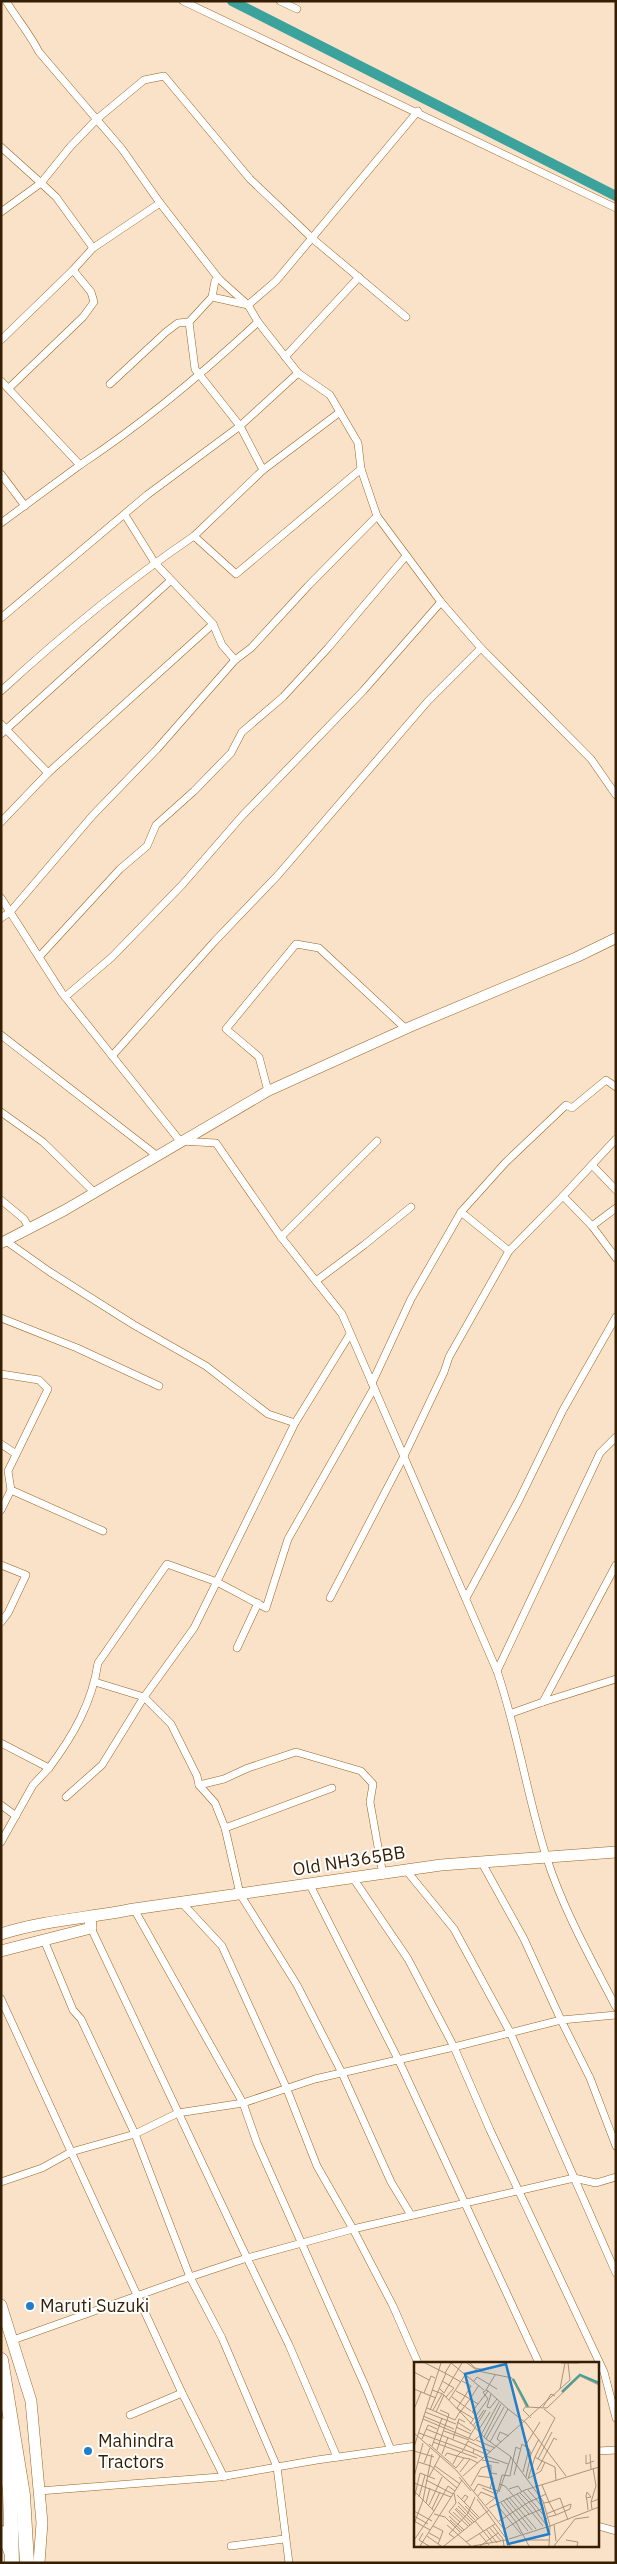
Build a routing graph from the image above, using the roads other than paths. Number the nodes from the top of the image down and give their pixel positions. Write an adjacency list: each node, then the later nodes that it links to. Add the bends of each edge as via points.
1 (5, 1): 4 (street); 7 (street, via 63,83)
2 (183, 1): 6 (street)
3 (280, 1): 5 (street)
4 (1, 4)
5 (297, 9)
6 (418, 112): 11 (street); 13 (street)
7 (98, 119): 9 (street); 10 (street); 13 (street, via 144,80 164,76 250,179)
8 (1, 147): 9 (street)
9 (41, 183): 12 (street); 14 (street, via 56,196)
10 (160, 203): 14 (street); 17 (street)
11 (616, 208)
12 (2, 209)
13 (313, 239): 16 (street); 19 (street, via 276,281)
14 (93, 248): 15 (street)
15 (73, 270): 23 (street); 29 (street, via 91,292 94,302 83,317)
16 (359, 277): 20 (street); 24 (street)
17 (219, 279): 18 (street, via 215,281); 19 (street)
18 (212, 297): 19 (street); 21 (street)
19 (248, 305): 22 (street)
20 (406, 317)
21 (189, 322): 26 (street, via 195,369); 28 (street, via 178,323 166,332)
22 (258, 322): 24 (street); 26 (street)
23 (1, 340)
24 (285, 357): 25 (street)
25 (298, 373): 30 (street, via 330,395); 31 (street)
26 (200, 376): 31 (street); 32 (street, via 112,445)
27 (1, 381): 29 (street)
28 (110, 384)
29 (9, 388): 32 (street)
30 (340, 412): 33 (street, via 358,443); 34 (street)
31 (240, 426): 34 (street); 37 (street)
32 (80, 465): 36 (street)
33 (361, 469): 38 (street); 40 (street, via 236,574)
34 (263, 470): 40 (street)
35 (1, 474): 36 (street)
36 (25, 506): 39 (street)
37 (125, 515): 42 (street); 46 (street)
38 (377, 516): 41 (street); 49 (street, via 251,648)
39 (1, 523)
40 (194, 536): 42 (street)
41 (406, 556): 44 (street); 59 (street, via 283,697 242,732 231,752 156,825 147,846 120,869)
42 (155, 563): 43 (street); 50 (street, via 57,639)
43 (170, 581): 47 (street); 51 (street)
44 (441, 602): 48 (street); 60 (street, via 363,691 242,816 182,885 112,957)
45 (1, 608): 46 (street)
46 (4, 616)
47 (213, 624): 49 (street, via 222,646); 52 (street)
48 (480, 648): 53 (street, via 591,760); 63 (street, via 428,701 278,875)
49 (235, 660): 56 (street, via 157,749 93,814)
50 (1, 691)
51 (3, 729): 52 (street)
52 (48, 773): 54 (street)
53 (616, 795)
54 (1, 822)
55 (1, 898): 56 (street)
56 (10, 912): 57 (street); 59 (street)
57 (1, 918)
58 (616, 938): 61 (street)
59 (39, 957): 60 (street)
60 (65, 997): 63 (street)
61 (406, 1029): 65 (street); 65 (street, via 318,948 296,944 226,1029 259,1057)
62 (1, 1035): 70 (street)
63 (112, 1056): 68 (street)
64 (616, 1087): 78 (street, via 606,1080 572,1108 566,1105 506,1162)
65 (268, 1091): 68 (street)
66 (1, 1112): 73 (street, via 43,1142)
67 (616, 1139): 71 (street)
68 (180, 1141): 70 (street); 81 (street, via 216,1143)
69 (377, 1141): 81 (street)
70 (156, 1155): 73 (street)
71 (592, 1165): 72 (street); 74 (street)
72 (616, 1190)
73 (94, 1192): 80 (street)
74 (563, 1196): 79 (street); 83 (street)
75 (1, 1200): 80 (street, via 24,1219)
76 (411, 1207): 85 (street)
77 (616, 1208): 79 (street)
78 (461, 1212): 83 (street); 90 (street, via 410,1299)
79 (592, 1226): 84 (street)
80 (29, 1228): 82 (street)
81 (281, 1237): 85 (street)
82 (3, 1242): 92 (street, via 134,1325 206,1366 268,1414)
83 (509, 1251): 96 (street, via 449,1357)
84 (616, 1258)
85 (316, 1280): 88 (street, via 342,1314)
86 (616, 1317): 104 (street, via 563,1410)
87 (1, 1318): 91 (street)
88 (350, 1334): 90 (street); 92 (street)
89 (1, 1374): 95 (street, via 39,1380 48,1389)
90 (373, 1385): 96 (street); 105 (street, via 288,1539 266,1608)
91 (159, 1386)
92 (295, 1424): 102 (street)
93 (616, 1437): 108 (street, via 600,1454)
94 (1, 1444): 95 (street)
95 (16, 1454): 97 (street, via 8,1471)
96 (404, 1456): 103 (street); 104 (street)
97 (10, 1490): 98 (street); 99 (street)
98 (1, 1510)
99 (103, 1531)
100 (1, 1565): 106 (street, via 26,1575)
101 (616, 1565): 112 (street)
102 (217, 1582): 105 (street); 110 (street, via 168,1564 98,1662); 111 (street, via 194,1628)
103 (330, 1598)
104 (466, 1598): 108 (street)
105 (258, 1603): 107 (street)
106 (1, 1622)
107 (237, 1648)
108 (497, 1670): 113 (street)
109 (616, 1679): 112 (street)
110 (95, 1682): 111 (street); 115 (street, via 72,1737)
111 (144, 1697): 116 (street, via 171,1724); 118 (street, via 102,1765)
112 (543, 1702): 113 (street)
113 (512, 1713): 124 (street)
114 (1, 1744): 115 (street)
115 (49, 1768): 120 (street, via 33,1785)
116 (199, 1785): 121 (street, via 215,1803); 127 (street, via 296,1752 361,1771 373,1784 370,1802)
117 (332, 1788): 121 (street)
118 (66, 1797)
119 (1, 1805): 120 (street)
120 (16, 1816): 122 (street)
121 (224, 1828): 130 (street)
122 (1, 1842)
123 (616, 1852): 124 (main road, Old NH365BB)
124 (546, 1857): 125 (main road, Old NH365BB); 138 (street, via 564,1908)
125 (482, 1862): 126 (main road, Old NH365BB); 140 (street, via 524,1940)
126 (406, 1870): 127 (main road, Old NH365BB); 141 (street, via 454,1929)
127 (383, 1875): 128 (main road, Old NH365BB)
128 (353, 1878): 129 (main road, Old NH365BB); 142 (street, via 408,1959)
129 (310, 1885): 130 (main road, Old NH365BB); 143 (street)
130 (240, 1894): 131 (main road, Old NH365BB); 144 (street, via 297,1985)
131 (182, 1903): 132 (main road, Old NH365BB); 145 (street, via 222,1946)
132 (134, 1909): 133 (main road, Old NH365BB); 146 (street)
133 (91, 1923): 134 (main road, Old NH365BB, via 54,1921); 135 (main road, Old NH365BB); 147 (street)
134 (1, 1934)
135 (44, 1940): 136 (main road, Old NH365BB); 148 (street, via 72,2010 81,2019)
136 (1, 1951)
137 (1, 1998): 150 (street)
138 (616, 2007)
139 (616, 2015): 140 (street)
140 (561, 2020): 141 (street); 149 (street, via 590,2078)
141 (510, 2032): 142 (street); 152 (street)
142 (454, 2047): 143 (street); 154 (street)
143 (399, 2061): 144 (street); 155 (street)
144 (342, 2073): 145 (street); 156 (street, via 391,2182)
145 (286, 2087): 146 (street); 157 (street, via 317,2166)
146 (243, 2103): 147 (street); 158 (street)
147 (178, 2114): 148 (street); 159 (street, via 200,2154)
148 (135, 2134): 150 (street); 161 (street)
149 (616, 2146)
150 (71, 2152): 153 (street, via 42,2168); 162 (street)
151 (616, 2177): 152 (street, via 596,2183)
152 (574, 2178): 154 (street); 160 (street)
153 (1, 2182)
154 (519, 2191): 155 (street); 168 (street)
155 (464, 2202): 156 (street); 167 (street)
156 (411, 2215): 157 (street)
157 (353, 2229): 158 (street); 166 (street)
158 (303, 2242): 159 (street); 175 (street)
159 (247, 2258): 161 (street); 178 (street, via 289,2344)
160 (616, 2273)
161 (190, 2278): 162 (street); 179 (street, via 222,2338)
162 (136, 2295): 164 (street); 170 (street)
163 (1, 2305): 164 (main road)
164 (12, 2340): 181 (main road, via 31,2401)
165 (1, 2360): 188 (highway, via 23,2495)
166 (418, 2362)
167 (539, 2362)
168 (599, 2362)
169 (600, 2363): 172 (street)
170 (182, 2393): 171 (street); 180 (street)
171 (130, 2415)
172 (616, 2418)
173 (1, 2425): 187 (highway, via 10,2491)
174 (414, 2446): 175 (street)
175 (390, 2450): 178 (street)
176 (600, 2450): 177 (street)
177 (616, 2450)
178 (337, 2457): 179 (street)
179 (276, 2467): 180 (street); 185 (street)
180 (224, 2476): 181 (street)
181 (40, 2490): 189 (main road)
182 (600, 2527): 184 (street)
183 (1, 2531): 187 (main road)
184 (616, 2531)
185 (284, 2539): 186 (street); 190 (street)
186 (231, 2546)
187 (12, 2561)
188 (27, 2563)
189 (39, 2563)
190 (289, 2563)

